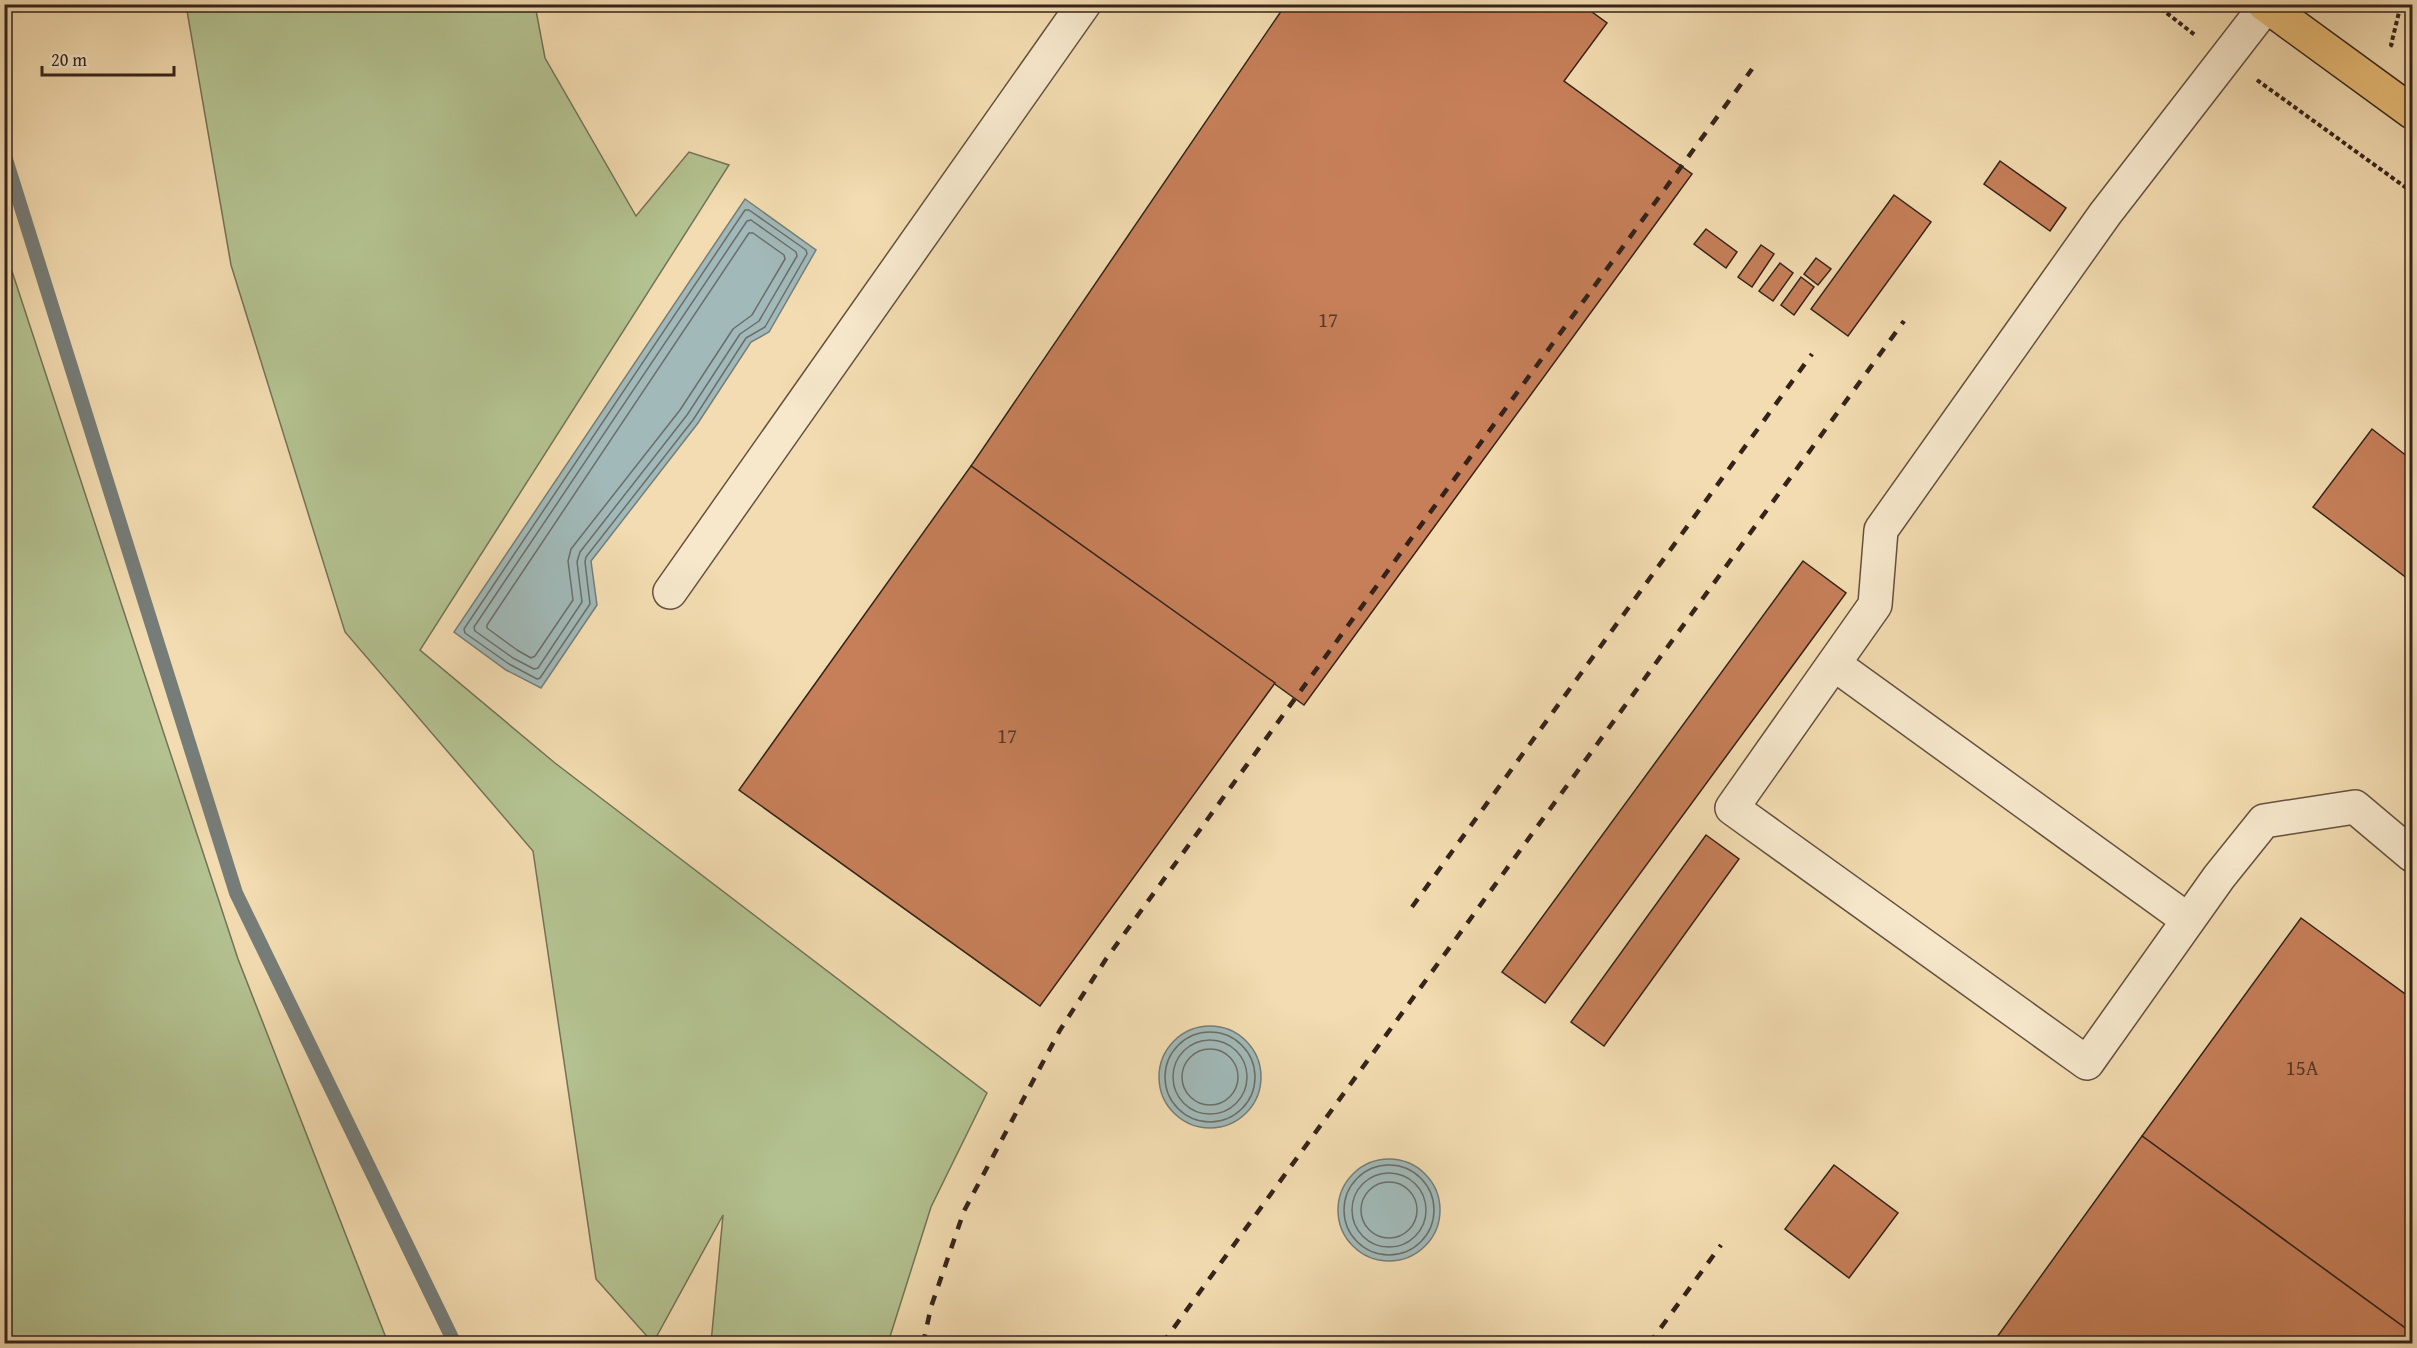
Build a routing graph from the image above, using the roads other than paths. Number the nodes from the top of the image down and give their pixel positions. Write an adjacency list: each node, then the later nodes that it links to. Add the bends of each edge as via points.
1 (1084, 4): 4 (lane)
2 (2265, 5): 3 (main road); 5 (lane, via 2105,214 1881,530 1875,605)
3 (2412, 112)
4 (670, 591)
5 (1834, 664): 7 (lane); 7 (lane, via 1732,808 2087,1063)
6 (2412, 855): 7 (lane, via 2355,807 2264,821)
7 (2188, 920)

